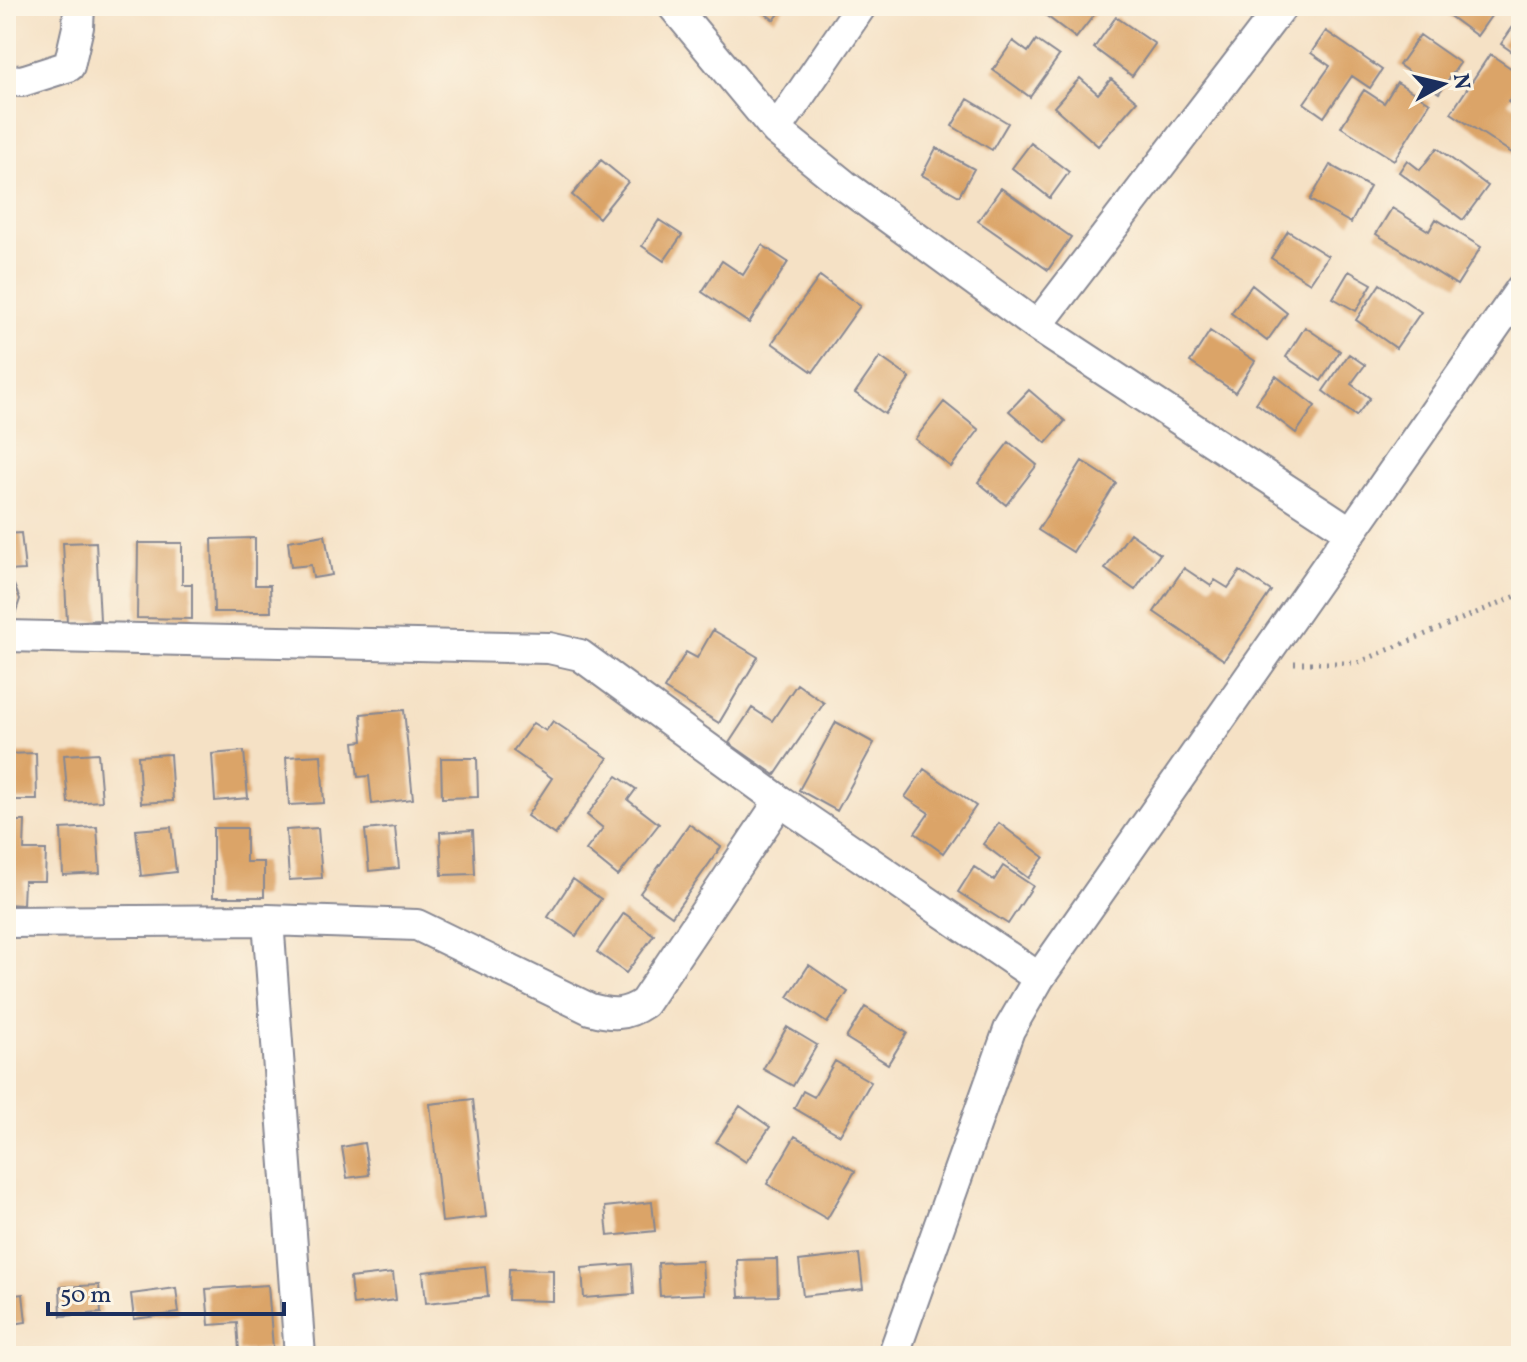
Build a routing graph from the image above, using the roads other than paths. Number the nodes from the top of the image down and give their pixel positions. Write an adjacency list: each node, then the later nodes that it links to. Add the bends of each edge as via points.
1 (79, 6): 5 (street, via 69,66 22,81)
2 (673, 6): 6 (street)
3 (861, 6): 6 (street)
4 (1282, 6): 8 (street)
5 (6, 80)
6 (776, 130): 8 (street)
7 (1521, 289): 9 (street)
8 (1037, 326): 9 (street)
9 (1351, 532): 14 (street)
10 (6, 636): 11 (street, via 549,648 580,655 603,669)
11 (780, 801): 12 (street, via 644,1003 630,1013 590,1009 425,926); 14 (street)
12 (268, 920): 13 (street); 15 (street)
13 (6, 922)
14 (1039, 978): 16 (street, via 1009,1030)
15 (300, 1356)
16 (893, 1356)

